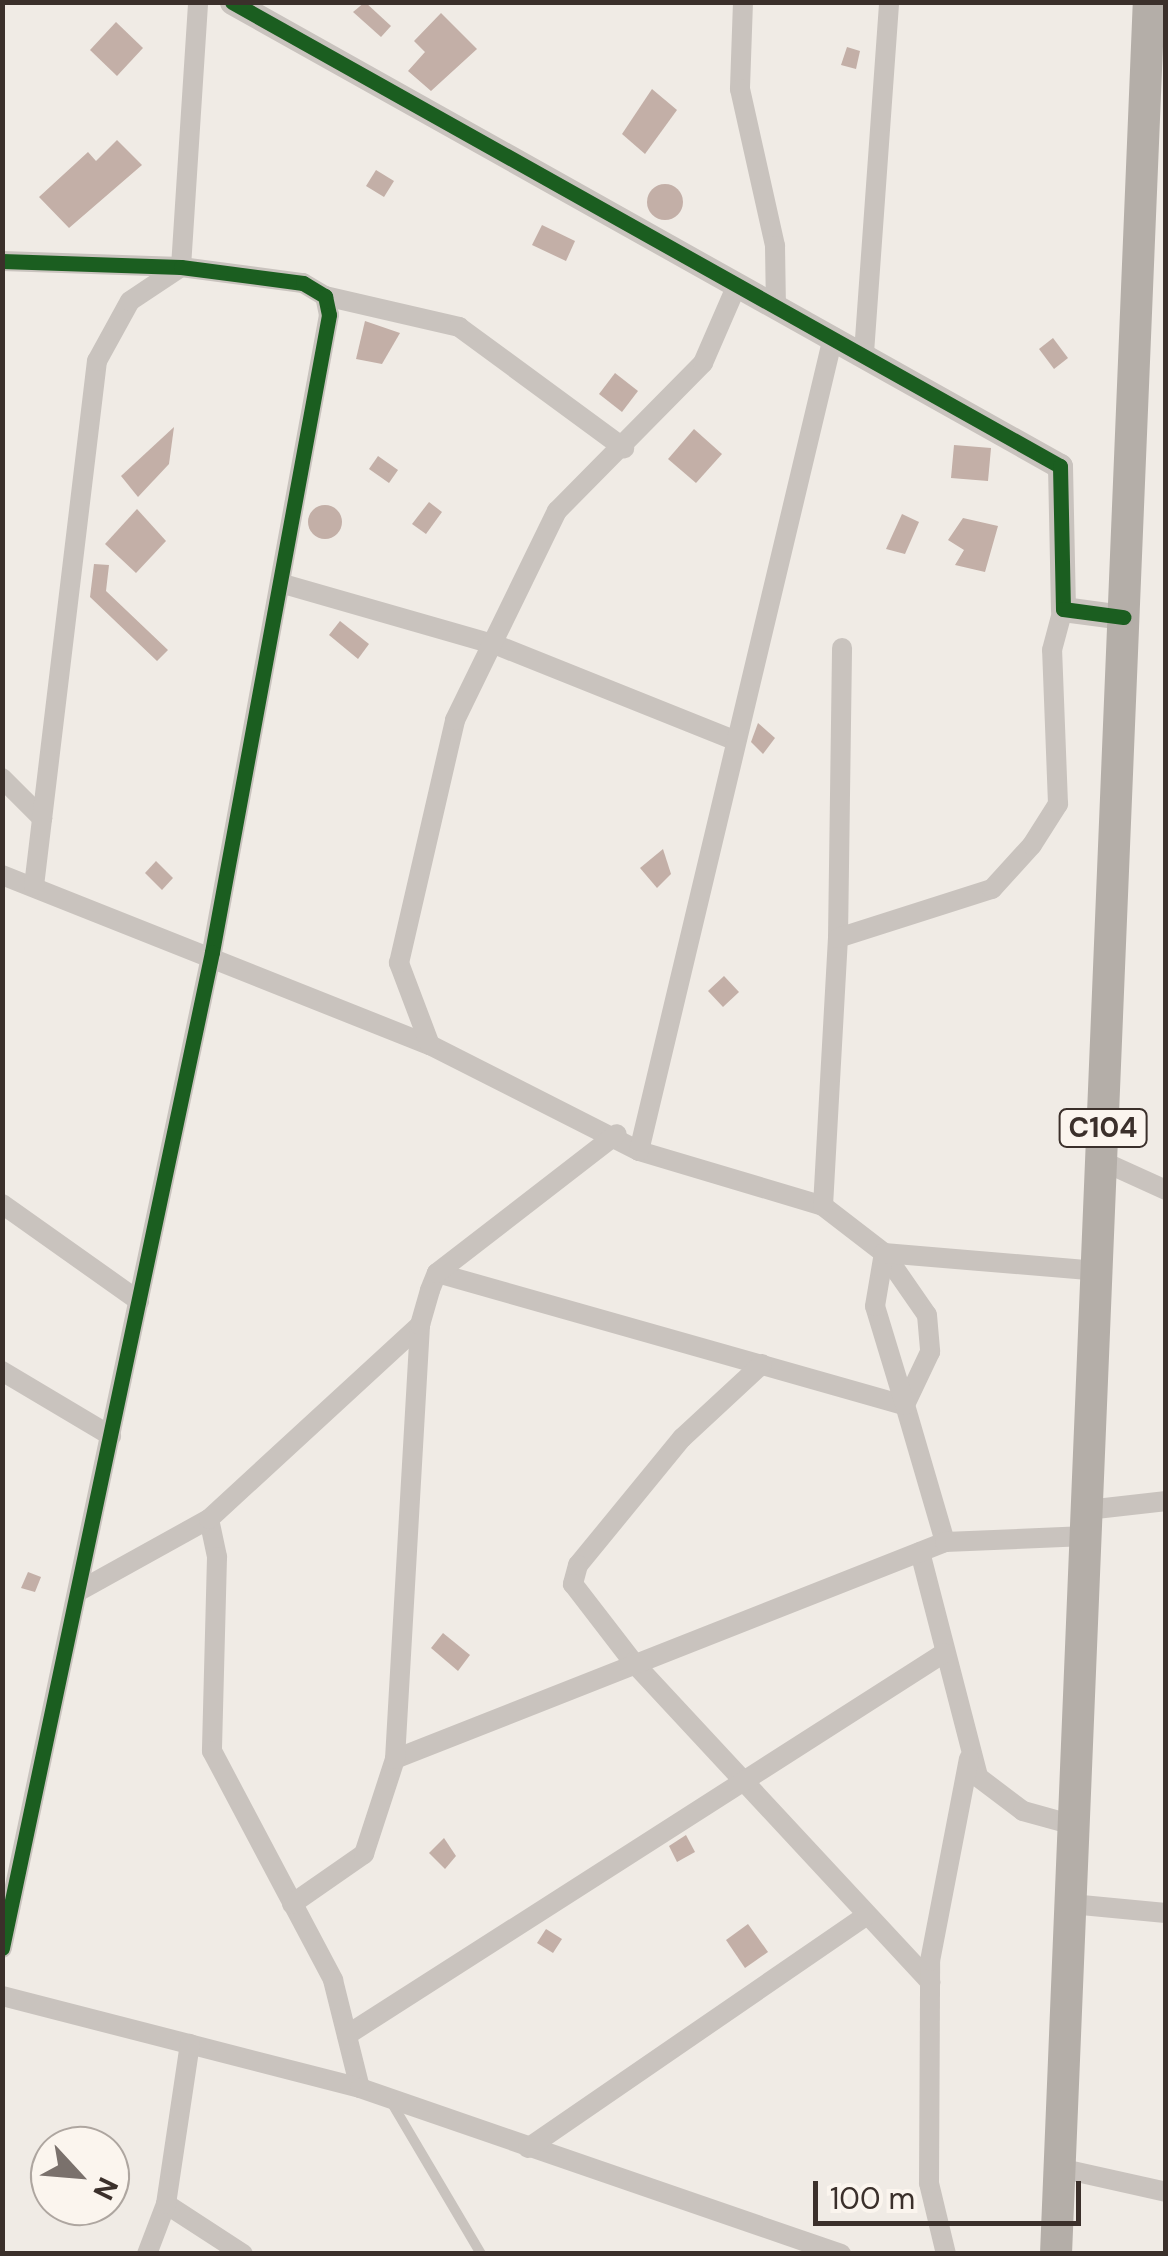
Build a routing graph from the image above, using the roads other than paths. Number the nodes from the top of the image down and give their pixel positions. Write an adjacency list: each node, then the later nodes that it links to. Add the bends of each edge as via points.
1 (198, 2): 7 (street)
2 (232, 2): 8 (street)
3 (743, 2): 10 (street, via 740,89 775,246)
4 (888, 2): 12 (street)
5 (1149, 2): 16 (highway, C104)
6 (2, 261): 7 (street)
7 (181, 267): 9 (street, via 303,282); 21 (street, via 130,301 97,361)
8 (736, 287): 10 (street); 13 (street, via 703,363)
9 (325, 296): 13 (street, via 459,327); 14 (street)
10 (776, 308): 11 (street)
11 (833, 337): 12 (street); 19 (street)
12 (864, 353): 15 (street, via 1060,466)
13 (624, 448): 17 (street, via 557,511)
14 (280, 583): 17 (street); 25 (street)
15 (1063, 609): 16 (street); 24 (street, via 1052,650 1058,804 1032,845 992,888)
16 (1123, 616): 29 (highway, C104)
17 (498, 646): 19 (street); 26 (street, via 455,720 407,906 399,963)
18 (842, 648): 24 (street)
19 (736, 740): 28 (street)
20 (2, 778): 21 (street)
21 (42, 818): 23 (street)
22 (2, 875): 23 (street)
23 (34, 886): 25 (street)
24 (838, 938): 32 (street)
25 (212, 952): 26 (street); 36 (street)
26 (430, 1045): 27 (street)
27 (617, 1134): 28 (street); 35 (street)
28 (639, 1151): 32 (street)
29 (1102, 1161): 30 (street); 34 (highway, C104)
30 (1166, 1190)
31 (2, 1204): 36 (street)
32 (824, 1206): 33 (street)
33 (884, 1252): 34 (street); 40 (street, via 875,1306); 40 (street, via 927,1315 930,1352)
34 (1097, 1271): 44 (highway, C104)
35 (437, 1274): 37 (street); 38 (street)
36 (139, 1301): 41 (street)
37 (420, 1325): 43 (street); 51 (street)
38 (762, 1364): 40 (street); 49 (street, via 682,1438 578,1565 578,1598)
39 (2, 1371): 41 (street)
40 (905, 1405): 45 (street)
41 (111, 1436): 47 (street)
42 (1166, 1502): 44 (street)
43 (209, 1519): 47 (street); 54 (street, via 217,1557 212,1751)
44 (1087, 1523): 45 (street); 53 (highway, C104)
45 (945, 1542): 46 (street)
46 (920, 1552): 48 (street); 49 (street)
47 (79, 1591): 58 (street)
48 (944, 1652): 50 (street); 52 (street)
49 (632, 1662): 51 (street); 52 (street)
50 (969, 1759): 53 (street, via 1006,1800); 59 (street)
51 (395, 1760): 54 (street, via 364,1854)
52 (742, 1781): 57 (street); 61 (street)
53 (1074, 1825): 55 (highway, C104)
54 (292, 1904): 61 (street, via 334,1980)
55 (1070, 1904): 56 (street); 66 (highway, C104)
56 (1166, 1914)
57 (867, 1915): 59 (street); 65 (street)
58 (2, 1948)
59 (930, 1982): 73 (street, via 929,2183)
60 (2, 1996): 62 (street)
61 (346, 2035): 63 (street)
62 (190, 2044): 63 (street); 68 (street)
63 (360, 2088): 64 (street)
64 (390, 2098): 65 (street); 71 (lane)
65 (528, 2148): 72 (street)
66 (1059, 2168): 67 (street); 74 (highway, C104)
67 (1166, 2192)
68 (166, 2204): 69 (street); 70 (street)
69 (147, 2254)
70 (243, 2254)
71 (481, 2254)
72 (841, 2254)
73 (946, 2254)
74 (1056, 2254)

